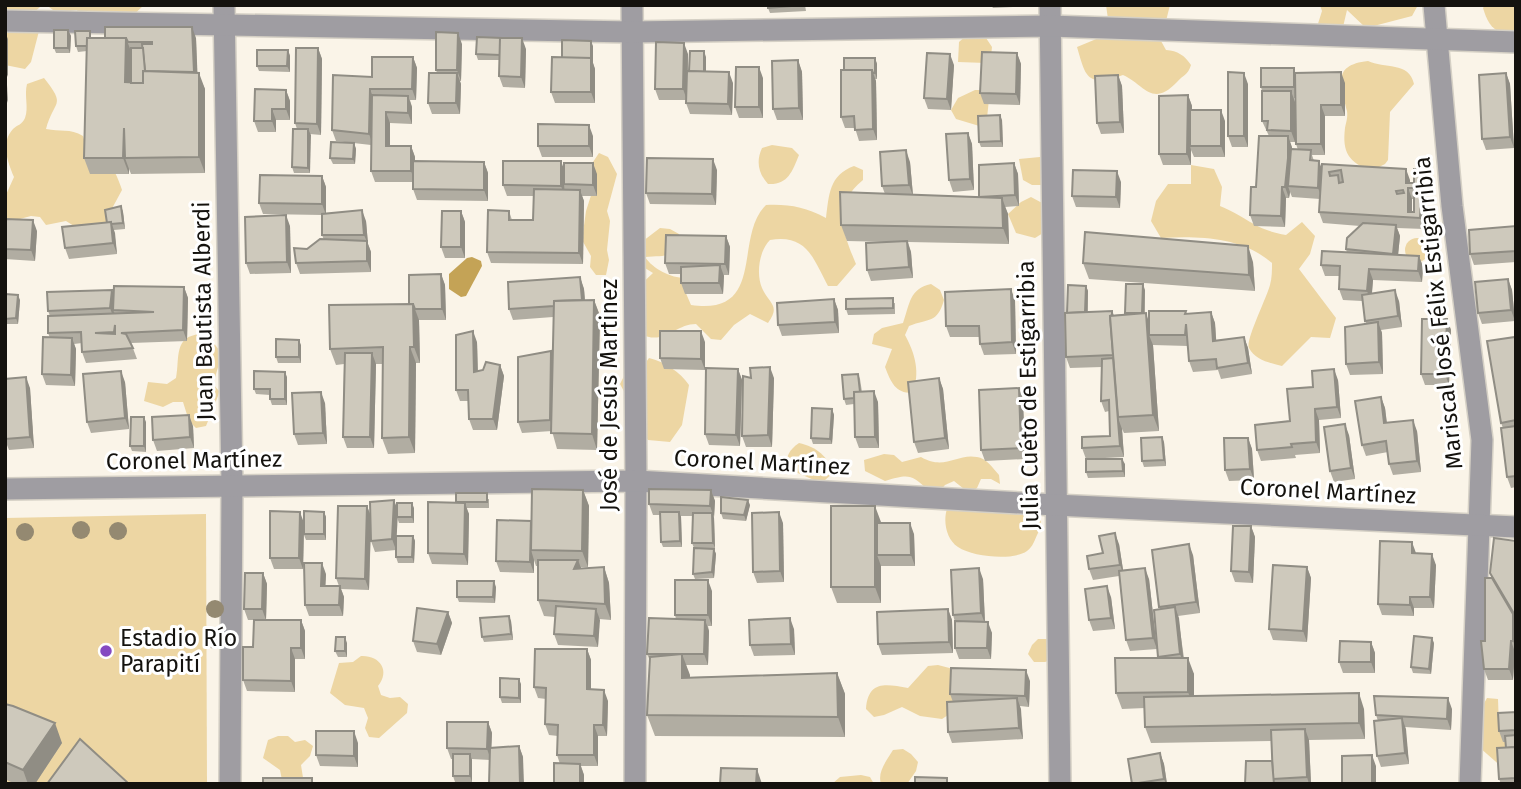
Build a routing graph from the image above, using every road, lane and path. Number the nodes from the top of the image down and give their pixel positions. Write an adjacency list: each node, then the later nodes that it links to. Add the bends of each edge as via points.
1 (632, 5): 6 (street, José de Jesús Martinez)
2 (1434, 5): 7 (street, Mariscal José Félix Estigarribia)
3 (224, 15): 5 (street); 6 (street); 10 (street, Juan Bautista Alberdi)
4 (1050, 16): 6 (street); 7 (street); 12 (street, Julia Cuéto de Estigarribia)
5 (5, 21)
6 (631, 32): 9 (street, José de Jesús Martinez)
7 (1438, 40): 8 (street); 13 (street, Mariscal José Félix Estigarribia, via 1452,206 1482,440)
8 (1516, 42)
9 (636, 481): 10 (street, Coronel Martínez); 12 (street, Coronel Martínez); 16 (street, José de Jesús Martinez)
10 (232, 485): 11 (street, Coronel Martínez); 15 (street, Juan Bautista Alberdi)
11 (5, 489)
12 (1055, 505): 13 (street, Coronel Martínez); 17 (street, Julia Cuéto de Estigarribia)
13 (1480, 524): 14 (street, Coronel Martínez); 18 (street, Mariscal José Félix Estigarribia)
14 (1516, 527)
15 (230, 784)
16 (635, 784)
17 (1060, 784)
18 (1470, 784)

